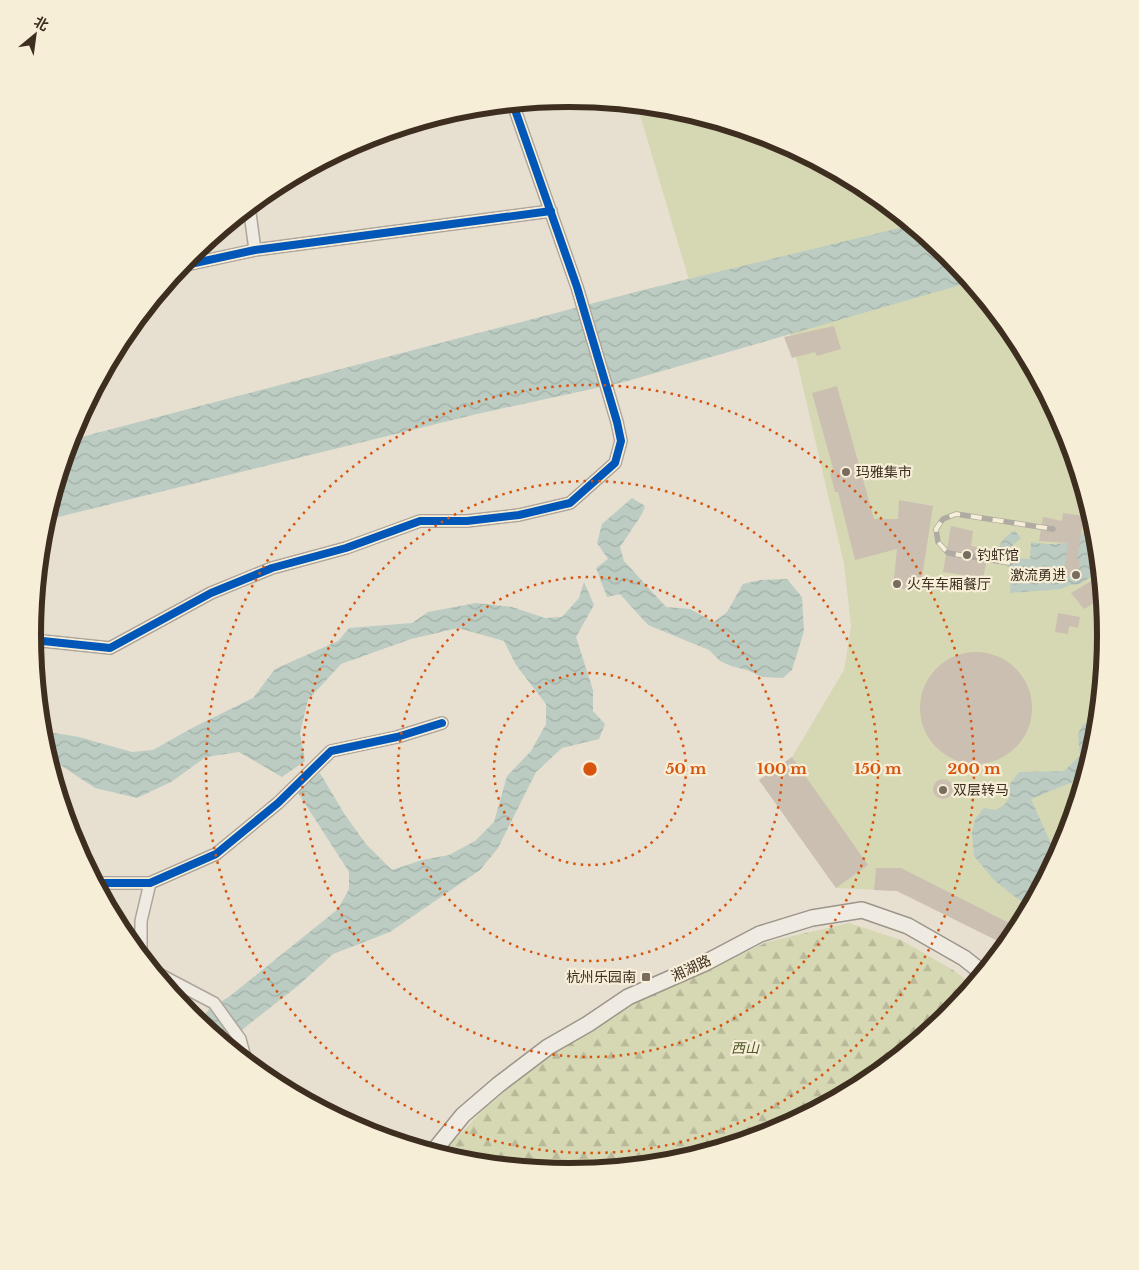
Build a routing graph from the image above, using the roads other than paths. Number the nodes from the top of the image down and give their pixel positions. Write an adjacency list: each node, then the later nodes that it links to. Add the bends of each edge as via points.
1 (516, 110): 2 (street)
2 (551, 211): 4 (street); 6 (street, via 579,294 621,441 615,463 570,503 519,515 467,521 420,521 346,548 272,568 212,593 110,648)
3 (250, 214): 4 (street)
4 (255, 250): 5 (street)
5 (194, 263)
6 (41, 641)
7 (442, 723): 9 (street, via 397,737 331,751 278,803 216,854)
8 (103, 883): 9 (street)
9 (150, 883): 10 (street, via 141,921)
10 (141, 944)
11 (978, 969): 14 (main road, 湘湖路, via 908,926 862,910 812,918 760,934 703,964 628,997 548,1047 463,1115)
12 (169, 979): 13 (street, via 214,1003 240,1039)
13 (243, 1050)
14 (438, 1146)

